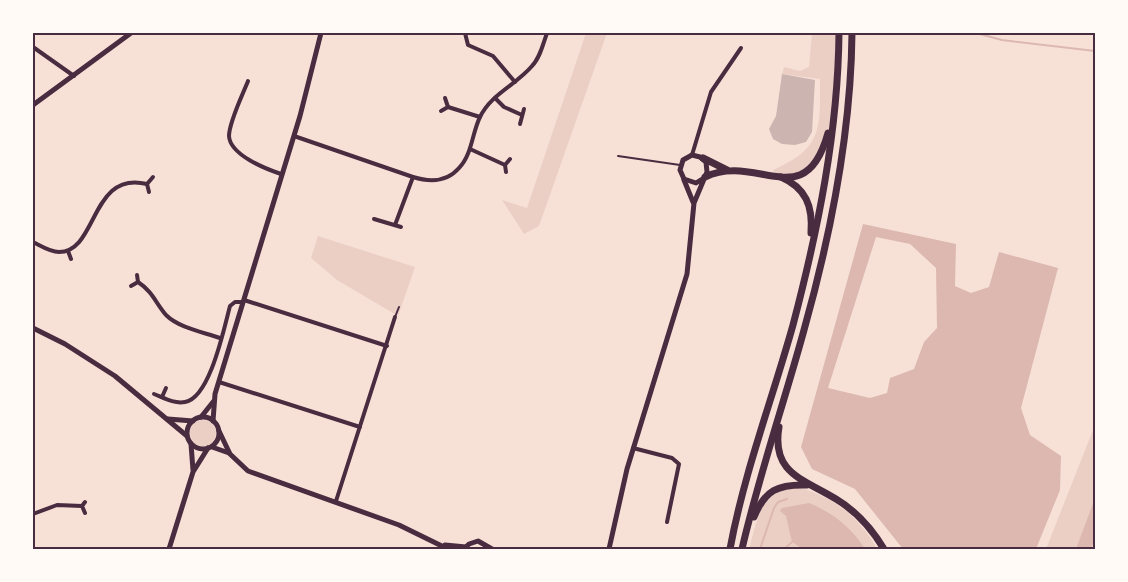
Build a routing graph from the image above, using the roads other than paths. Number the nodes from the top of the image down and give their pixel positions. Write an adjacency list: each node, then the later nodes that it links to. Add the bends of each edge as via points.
1 (131, 33): 9 (street)
2 (321, 33): 22 (street)
3 (465, 33): 11 (street, via 468,45 493,56)
4 (547, 33): 11 (street, via 534,65)
5 (839, 33): 16 (highway)
6 (852, 33): 60 (highway, via 847,116 834,201)
7 (33, 47): 9 (street)
8 (741, 48): 24 (street, via 711,92)
9 (75, 77): 14 (street)
10 (248, 81): 32 (street, via 230,130 230,141 239,153)
11 (515, 82): 13 (street)
12 (446, 98): 15 (street)
13 (495, 98): 19 (street); 20 (street)
14 (33, 105)
15 (448, 107): 18 (street); 20 (street)
16 (834, 108): 33 (highway, via 818,162 806,174); 46 (highway)
17 (524, 109): 19 (street)
18 (441, 111)
19 (522, 115): 21 (street)
20 (480, 117): 23 (street)
21 (520, 124)
22 (293, 136): 32 (street); 35 (street)
23 (470, 149): 28 (street); 35 (street, via 460,168 444,179)
24 (692, 155): 26 (street); 29 (street)
25 (618, 156): 29 (lane)
26 (703, 158): 30 (highway); 36 (street, via 707,167)
27 (510, 159): 28 (street)
28 (505, 165): 31 (street)
29 (680, 165): 37 (street)
30 (728, 170): 33 (highway); 36 (highway)
31 (506, 172)
32 (281, 174): 51 (street)
33 (778, 176): 46 (highway, via 794,183 807,199 811,218)
34 (153, 177): 38 (street)
35 (412, 177): 42 (street)
36 (705, 177): 37 (street, via 696,183); 40 (street)
37 (684, 178): 40 (street)
38 (147, 184): 39 (street); 45 (street, via 131,182 119,186)
39 (149, 192)
40 (694, 203): 72 (street, via 687,274)
41 (374, 219): 42 (street)
42 (395, 225): 43 (street)
43 (401, 227)
44 (33, 242): 45 (street, via 51,252)
45 (68, 251): 47 (street)
46 (809, 255): 88 (highway)
47 (71, 259)
48 (137, 275): 49 (street)
49 (138, 282): 50 (street); 55 (street, via 177,323)
50 (131, 286)
51 (243, 301): 55 (street, via 230,306); 56 (street); 57 (street)
52 (399, 307): 53 (lane)
53 (395, 317): 56 (street)
54 (33, 328): 64 (street, via 115,376)
55 (220, 338): 61 (street, via 209,378 197,394 184,402)
56 (387, 346): 67 (street)
57 (219, 382): 62 (street); 67 (street)
58 (166, 388): 61 (street)
59 (154, 394): 61 (street)
60 (785, 395): 75 (highway, via 778,451 787,468); 82 (highway)
61 (162, 397)
62 (213, 402): 63 (street); 66 (street)
63 (201, 417): 65 (street); 66 (street)
64 (167, 419): 65 (street); 69 (street)
65 (193, 421): 69 (street)
66 (213, 421): 68 (street)
67 (360, 427): 76 (street)
68 (219, 431): 71 (street); 73 (street)
69 (188, 436): 70 (street)
70 (191, 444): 71 (street, via 199,449); 74 (street)
71 (210, 448): 73 (street); 74 (street)
72 (633, 448): 81 (street, via 672,458 679,464); 87 (street)
73 (230, 454): 76 (street, via 248,471)
74 (193, 472): 85 (street)
75 (807, 484): 82 (highway, via 780,486 765,494); 90 (highway, via 838,500 862,519)
76 (336, 501): 83 (street)
77 (85, 502): 78 (street)
78 (82, 507): 79 (street); 80 (street, via 57,505)
79 (85, 513)
80 (33, 514)
81 (667, 522)
82 (746, 531): 89 (highway)
83 (446, 547): 84 (street)
84 (465, 548): 86 (street, via 478,541)
85 (169, 549)
86 (492, 549)
87 (609, 549)
88 (730, 549)
89 (742, 549)
90 (884, 549)

